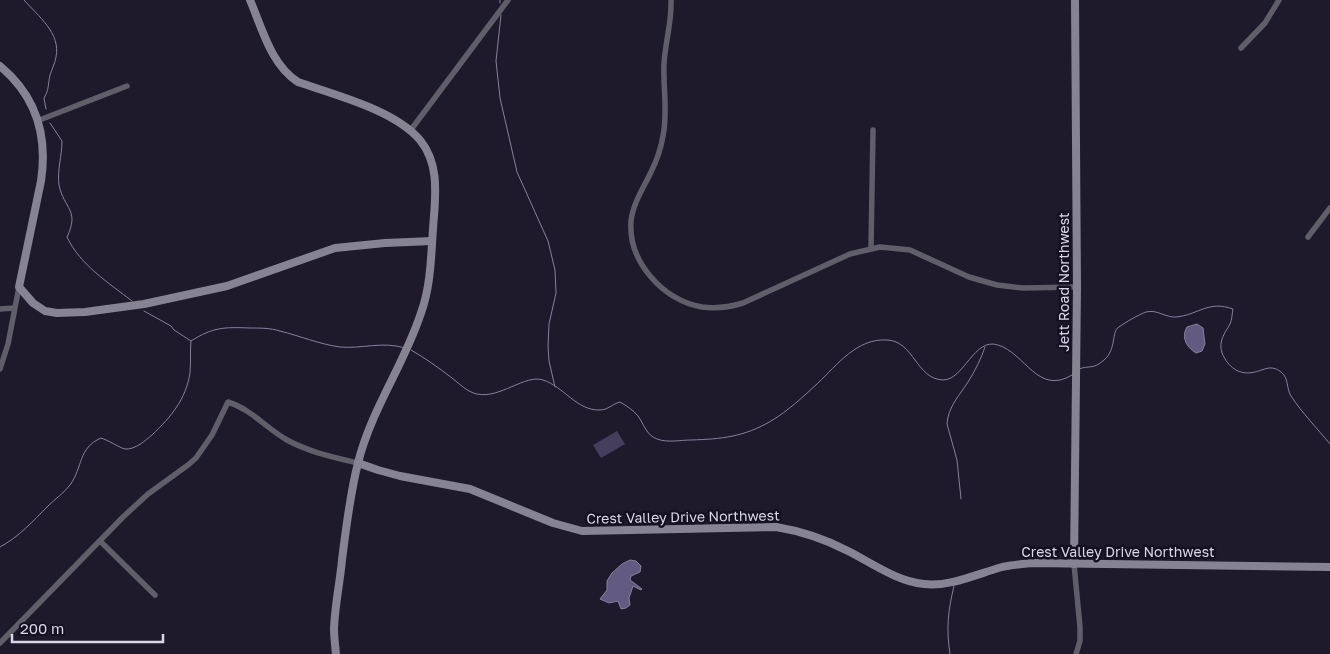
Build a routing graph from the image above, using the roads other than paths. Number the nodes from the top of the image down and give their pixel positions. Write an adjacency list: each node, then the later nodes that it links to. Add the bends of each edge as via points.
1 (250, 0): 11 (street, via 274,55 289,76 379,112)
2 (508, 0): 11 (street)
3 (671, 0): 15 (street, via 664,63 664,135 632,220 634,246 646,270 662,288 683,301 702,307 723,308 744,303 850,254)
4 (1075, 0): 17 (street, Jett Road Northwest)
5 (1279, 0): 6 (street, via 1265,23)
6 (1241, 48)
7 (0, 66): 9 (street, via 24,92)
8 (127, 86): 9 (street)
9 (37, 120): 16 (street, via 44,164)
10 (873, 130): 15 (street)
11 (410, 131): 14 (street, via 426,148 434,170)
12 (1330, 208): 13 (street)
13 (1308, 236)
14 (432, 241): 16 (street, via 336,248 227,286 144,304 85,312 45,311 33,304); 21 (street, via 426,299)
15 (871, 248): 17 (street, via 910,250 969,277 997,285)
16 (19, 287): 18 (street)
17 (1077, 287): 23 (street, Jett Road Northwest)
18 (14, 308): 19 (street); 20 (street)
19 (0, 309)
20 (0, 369)
21 (358, 462): 22 (street, Crest Valley Drive Northwest, via 296,445 247,410 228,402 196,458 142,500); 23 (street, Crest Valley Drive Northwest, via 400,476 470,489 582,531 792,529 833,543 894,576 922,584 958,580 1018,564); 27 (street, via 346,527 334,629)
22 (100, 541): 25 (street); 26 (street)
23 (1074, 564): 24 (street, Crest Valley Drive Northwest); 28 (street, via 1080,627)
24 (1330, 567)
25 (155, 594)
26 (0, 643)
27 (336, 654)
28 (1076, 654)

